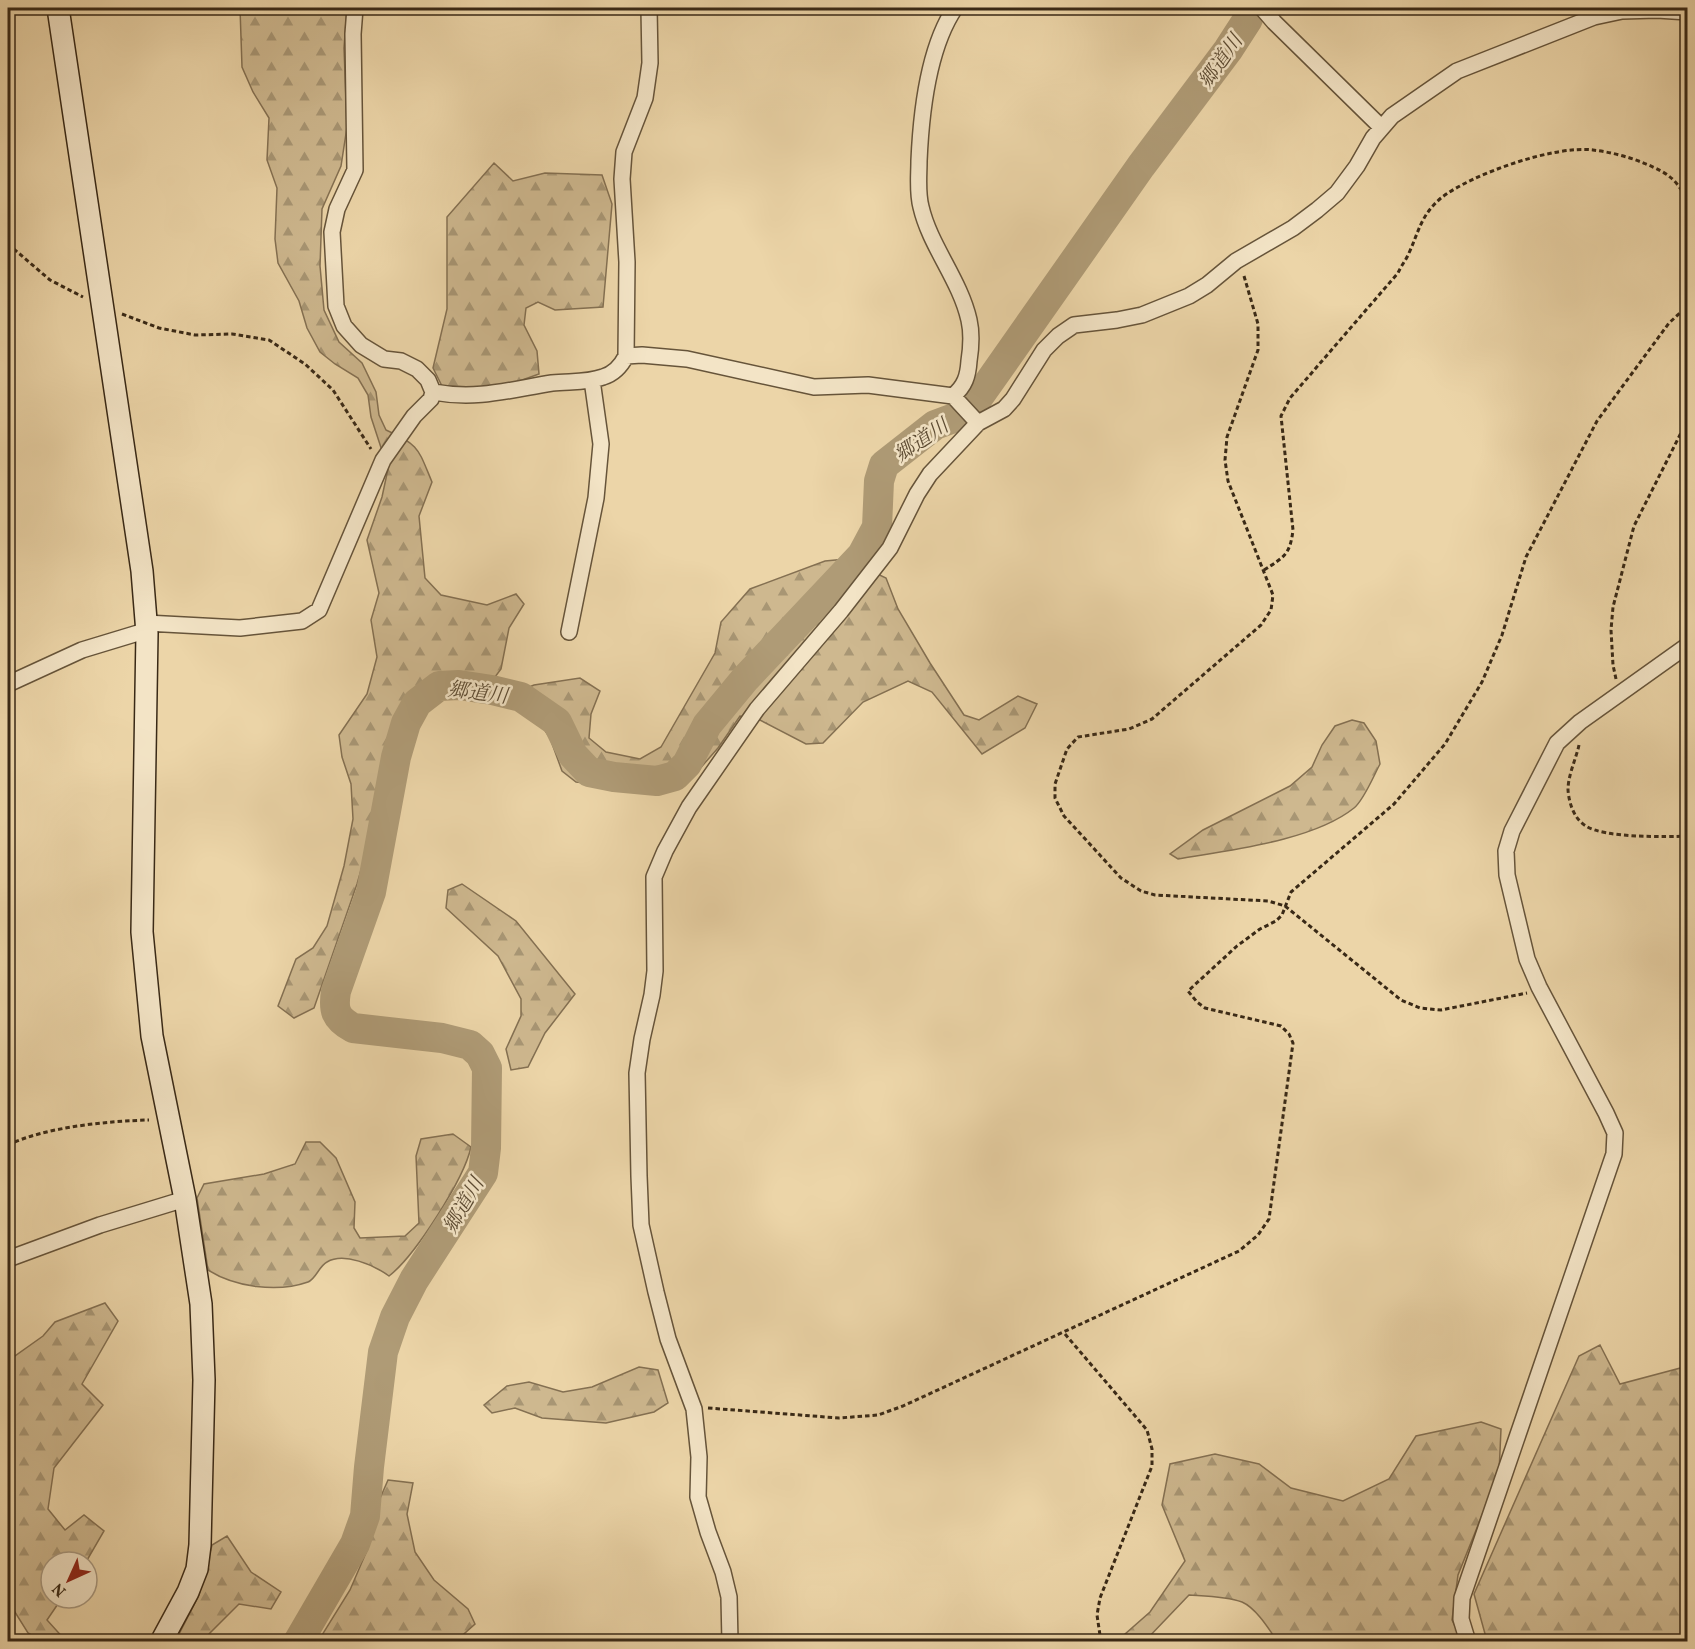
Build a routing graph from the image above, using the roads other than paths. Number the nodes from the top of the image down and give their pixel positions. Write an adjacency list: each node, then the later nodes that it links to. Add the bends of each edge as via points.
1 (58, 8): 13 (street, via 142,571)
2 (355, 8): 10 (street, via 356,170 337,209 332,232 336,306 344,326 361,345 384,359 401,361 417,369)
3 (649, 8): 8 (street, via 650,63 645,98 624,152 622,179 627,262)
4 (955, 8): 11 (street, via 939,37 924,100 918,182 926,223 969,321 968,375)
5 (1262, 8): 7 (street)
6 (1688, 12): 7 (street, via 1622,11 1594,17 1457,71)
7 (1381, 127): 12 (street, via 1337,193 1293,228 1236,261 1190,296 1142,315 1074,325 1044,350 1004,409)
8 (626, 356): 9 (street, via 605,377); 11 (street, via 687,359 814,387 868,385)
9 (592, 380): 10 (street, via 495,394 454,396); 14 (street, via 601,444 596,498)
10 (433, 392): 13 (street, via 383,460 319,610 302,621 240,628)
11 (955, 399): 12 (street)
12 (974, 419): 20 (street, via 930,474 890,548 842,611 757,709 689,807 654,877 655,971 638,1073 641,1224 668,1339 694,1409 698,1497 729,1597)
13 (147, 628): 16 (street); 17 (street, via 142,932 152,1036)
14 (569, 632)
15 (1688, 645): 21 (street, via 1580,722 1557,743 1512,831 1506,851 1507,875 1527,959 1615,1133 1614,1154 1462,1598 1461,1619)
16 (8, 684)
17 (185, 1199): 18 (street); 19 (street, via 201,1304 204,1380 200,1545 197,1569 188,1592)
18 (8, 1258)
19 (160, 1641)
20 (730, 1641)
21 (1468, 1641)

